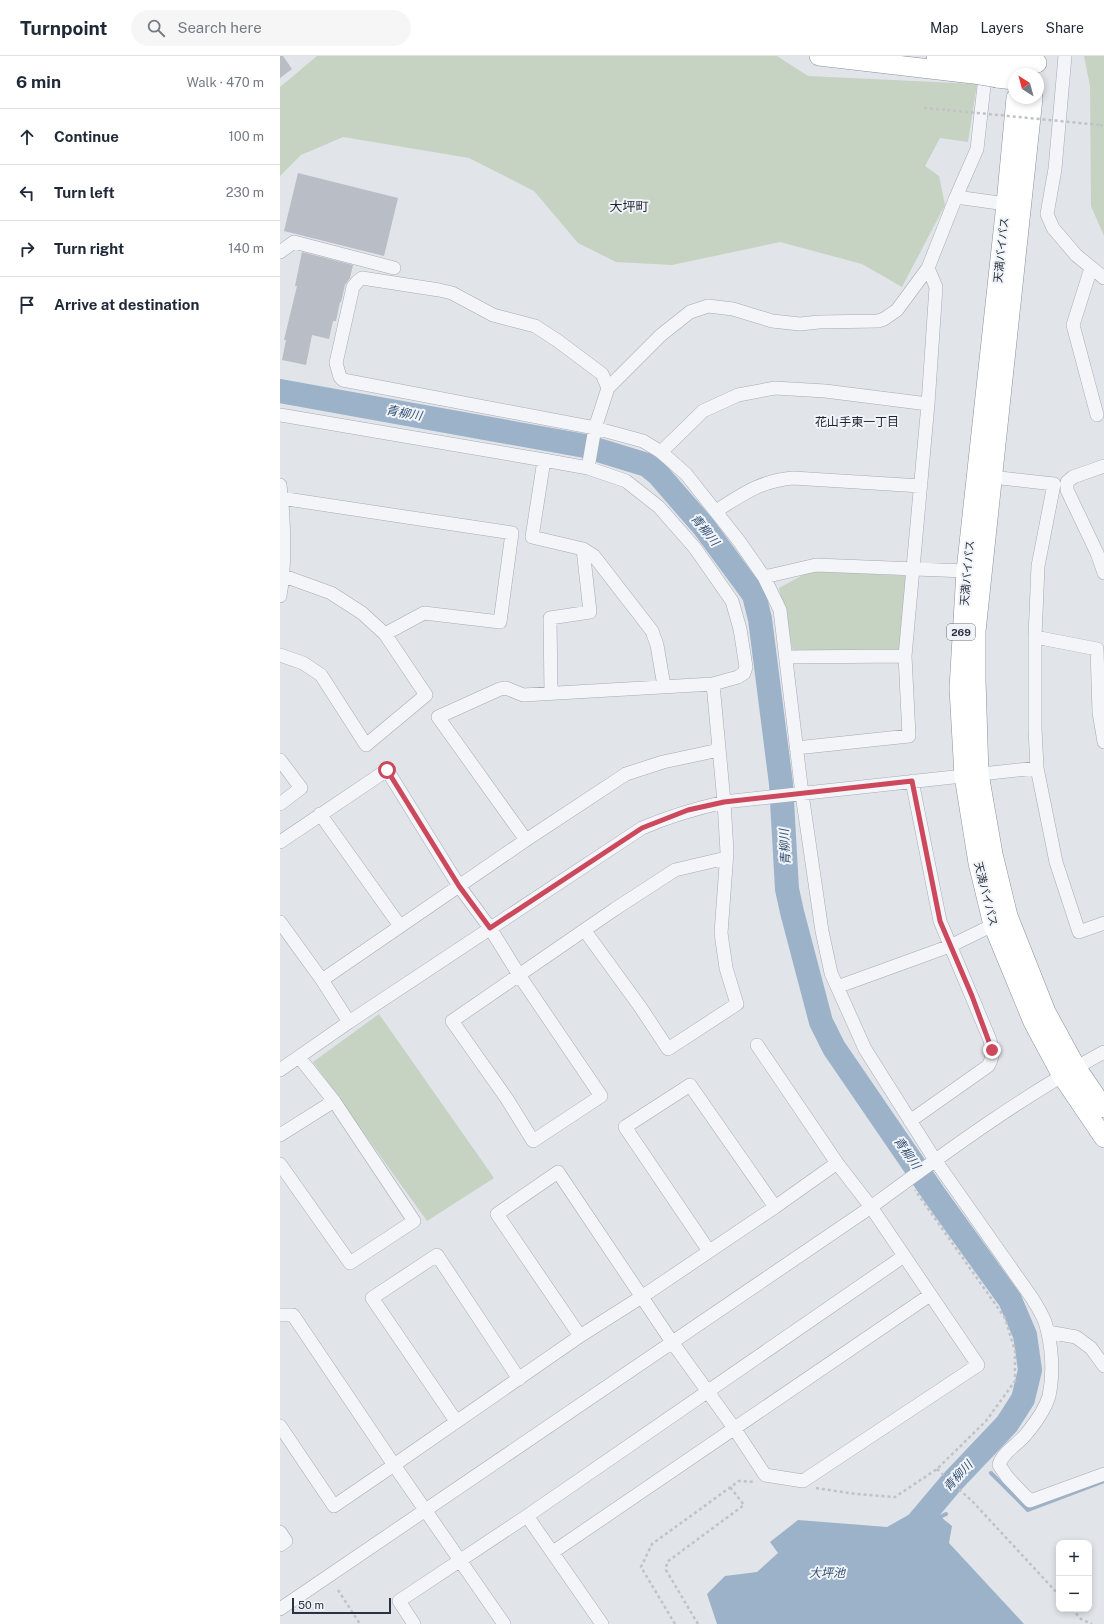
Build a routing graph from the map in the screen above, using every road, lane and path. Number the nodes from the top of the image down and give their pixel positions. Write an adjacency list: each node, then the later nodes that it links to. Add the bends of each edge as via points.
1 (819, 56): 4 (highway)
2 (936, 56): 4 (highway)
3 (1065, 56): 14 (street, via 1055,169 1047,214 1053,228)
4 (1009, 66): 9 (street)
5 (1015, 104): 10 (highway, 天満バイパス / 269)
6 (1033, 104): 25 (highway, 天満バイパス / 269)
7 (924, 108): 8 (path, bridge)
8 (1104, 126)
9 (956, 197): 10 (street); 13 (street)
10 (1006, 204): 32 (highway, 天満バイパス / 269)
11 (280, 252): 12 (street, via 294,242)
12 (394, 268)
13 (928, 268): 16 (street, via 896,310 878,321 800,324 772,320 734,309 708,306 698,308 661,335); 17 (street, via 936,287)
14 (1091, 268): 15 (street); 19 (street, via 1073,325)
15 (1104, 278)
16 (608, 388): 20 (street); 20 (street, via 602,374 535,326 493,315 452,293 439,290 362,278 354,287 336,363 343,380)
17 (928, 404): 21 (street, via 825,391 775,388 738,395 703,411); 27 (street)
18 (280, 415): 22 (street)
19 (1097, 415)
20 (595, 428): 21 (street, via 643,441); 24 (street)
21 (661, 452): 29 (street, via 686,474)
22 (544, 460): 24 (street); 30 (street, via 532,538)
23 (1104, 466): 33 (street, via 1073,477 1067,482 1067,490)
24 (588, 468): 42 (street, via 626,481 659,507 695,548 732,602 740,629 746,666 744,673 738,677)
25 (992, 477): 38 (street, via 1054,484 1038,566); 50 (highway, 天満バイパス / 269, via 976,631)
26 (280, 485): 28 (street)
27 (921, 486): 29 (street, via 793,478 776,480 752,488); 31 (street)
28 (281, 498): 34 (street); 37 (street, via 512,533 500,622 424,614)
29 (716, 511): 35 (street)
30 (583, 549): 43 (street, via 604,567 652,631); 44 (street, via 590,612 550,618)
31 (913, 570): 32 (street); 35 (street, via 816,565); 40 (street)
32 (966, 571): 50 (highway, 天満バイパス / 269, via 959,688)
33 (1104, 573)
34 (284, 576): 36 (street); 37 (street, via 331,593 362,613)
35 (764, 577): 41 (street, via 780,610)
36 (280, 596)
37 (386, 634): 39 (street, via 426,695 366,745 321,675 303,663)
38 (1034, 637): 45 (street, via 1097,649 1099,712); 49 (street)
39 (280, 655)
40 (905, 656): 41 (street); 46 (street, via 909,736)
41 (786, 657): 46 (street)
42 (713, 684): 43 (street); 47 (street)
43 (664, 686): 44 (street)
44 (551, 693): 56 (street, via 523,696 506,688 500,689 438,717)
45 (1104, 742)
46 (796, 748): 52 (street)
47 (719, 750): 53 (street); 56 (street, via 663,762 626,774)
48 (280, 760): 54 (street, via 300,788)
49 (1037, 768): 50 (street); 61 (street, via 1056,862 1079,932)
50 (972, 775): 51 (street); 62 (highway, 天満バイパス / 269, via 978,863); 75 (highway, 天満バイパス / 269, via 1008,916)
51 (912, 781): 52 (street); 66 (street, via 940,921)
52 (802, 794): 53 (street); 69 (street, via 825,949)
53 (724, 802): 58 (street); 64 (street, via 688,810 642,828)
54 (280, 804)
55 (320, 814): 57 (street); 59 (street, via 387,770); 63 (street)
56 (526, 840): 59 (street)
57 (280, 842)
58 (726, 858): 65 (street, via 676,870); 65 (street, via 721,933 726,968 737,1004 668,1049)
59 (459, 886): 63 (street); 64 (street)
60 (280, 922): 68 (street)
61 (1104, 923)
62 (993, 925): 66 (street); 75 (highway, 天満バイパス / 269, via 1034,1022)
63 (400, 926): 68 (street)
64 (490, 928): 67 (street); 70 (street)
65 (585, 931): 67 (street)
66 (950, 946): 69 (street); 78 (street, via 990,1040 992,1059 988,1066)
67 (520, 975): 67 (street, via 452,1021 533,1141 601,1096)
68 (322, 980): 70 (street)
69 (837, 987): 78 (street, via 865,1049)
70 (349, 1022): 73 (street)
71 (757, 1045): 83 (street)
72 (1104, 1052): 75 (street)
73 (300, 1057): 74 (street); 76 (street)
74 (280, 1070)
75 (1069, 1071): 77 (highway, 天満バイパス / 269); 80 (highway, 天満バイパス / 269); 81 (street, via 1038,1089)
76 (334, 1101): 79 (street); 82 (street, via 414,1221 350,1263)
77 (1104, 1108)
78 (910, 1120): 81 (street)
79 (280, 1136)
80 (1104, 1138)
81 (933, 1162): 85 (street); 91 (street, via 1032,1298)
82 (280, 1164)
83 (837, 1164): 84 (street); 85 (street)
84 (775, 1207): 86 (street); 86 (street, via 690,1085 625,1128)
85 (871, 1207): 87 (street); 93 (street)
86 (709, 1251): 89 (street)
87 (904, 1256): 88 (street); 96 (street)
88 (930, 1295): 99 (street); 99 (street, via 978,1365 803,1481 765,1475)
89 (643, 1296): 92 (street); 92 (street, via 558,1172 497,1214); 93 (street)
90 (280, 1315): 100 (street, via 293,1315)
91 (1048, 1332): 94 (street, via 1076,1337 1091,1348); 102 (street, via 1051,1366 1048,1397 1041,1415 1027,1434 1001,1459 999,1465 1030,1502)
92 (580, 1336): 95 (street)
93 (672, 1342): 96 (street); 104 (street)
94 (1104, 1366)
95 (519, 1379): 97 (street); 97 (street, via 436,1255 372,1298)
96 (708, 1392): 99 (street); 105 (street)
97 (456, 1421): 100 (street)
98 (280, 1426): 100 (street, via 334,1506)
99 (734, 1428): 108 (street)
100 (394, 1464): 104 (street)
101 (937, 1469): 111 (path, via 973,1502)
102 (1104, 1474)
103 (730, 1487): 118 (path, via 744,1505 667,1562 666,1570)
104 (426, 1510): 109 (street); 112 (street)
105 (527, 1516): 108 (street); 109 (street)
106 (280, 1532): 107 (street, via 286,1541)
107 (280, 1545)
108 (553, 1552): 117 (street)
109 (462, 1561): 115 (street, via 399,1601); 116 (street)
110 (338, 1590): 114 (path)
111 (1056, 1592)
112 (280, 1609)
113 (1075, 1612): 119 (path, via 1081,1619)
114 (360, 1624)
115 (414, 1624)
116 (504, 1624)
117 (602, 1624)
118 (698, 1624)
119 (1092, 1624)

